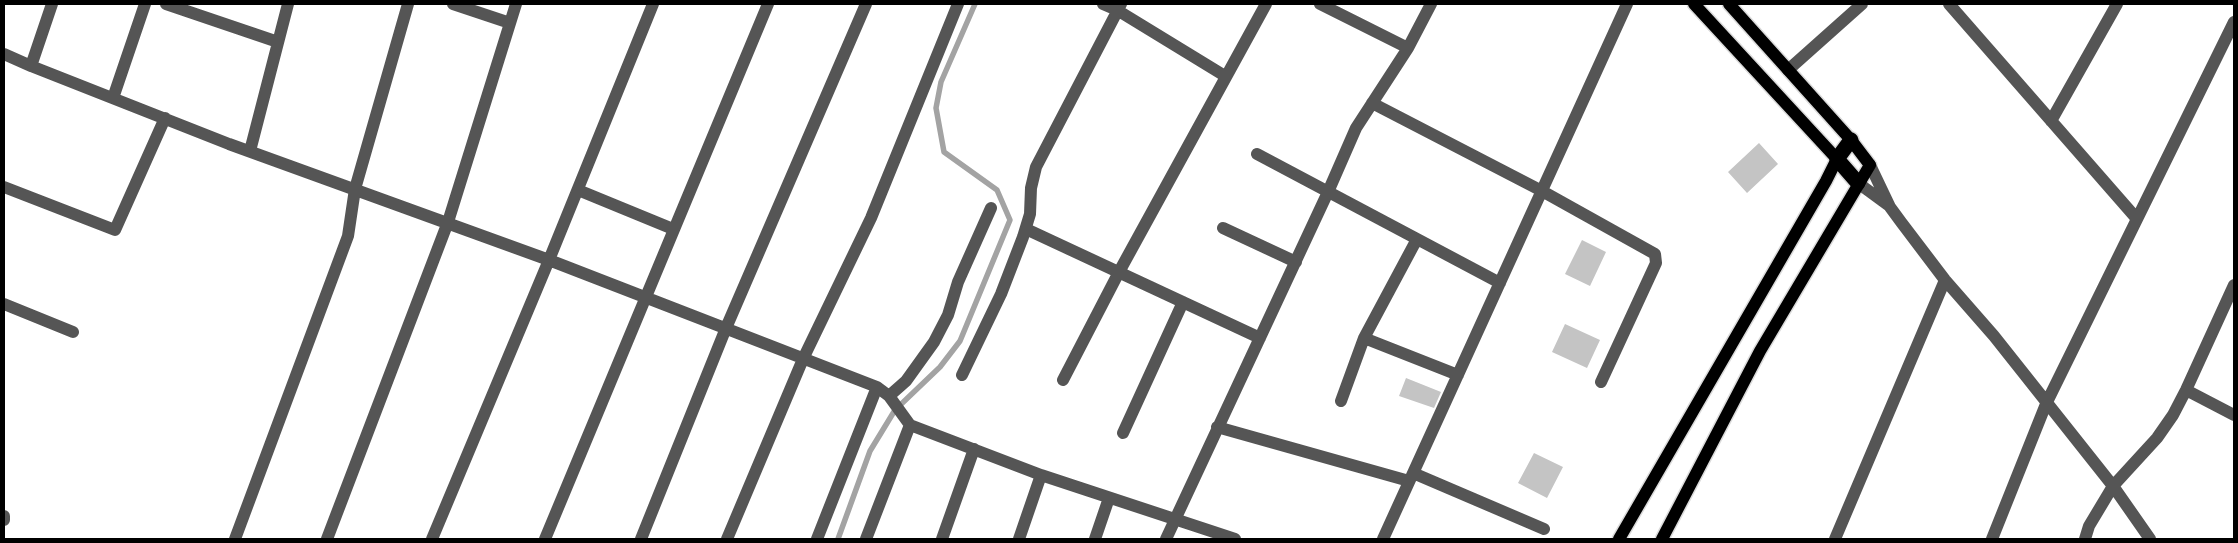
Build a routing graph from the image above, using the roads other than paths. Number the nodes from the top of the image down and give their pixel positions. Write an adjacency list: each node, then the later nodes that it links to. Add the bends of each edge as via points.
1 (52, 4): 29 (street)
2 (145, 4): 32 (street)
3 (166, 4): 25 (street)
4 (288, 4): 25 (street)
5 (408, 4): 43 (street)
6 (454, 4): 24 (street)
7 (516, 4): 24 (street)
8 (653, 4): 44 (street)
9 (768, 4): 52 (street)
10 (866, 4): 64 (street)
11 (958, 4): 68 (street, via 871,218)
12 (1103, 4): 22 (street)
13 (1266, 4): 31 (street)
14 (1320, 4): 27 (street)
15 (1431, 4): 27 (street)
16 (1627, 4): 45 (street)
17 (1694, 4): 39 (main road)
18 (1729, 4): 30 (main road)
19 (1862, 4): 30 (street)
20 (1949, 4): 35 (street)
21 (2117, 4): 35 (street)
22 (1119, 7): 31 (street); 53 (street, via 1036,167)
23 (2234, 22): 26 (street)
24 (510, 23): 50 (street)
25 (278, 42): 37 (street)
26 (2229, 46): 49 (street)
27 (1408, 48): 33 (street)
28 (4, 54): 29 (street)
29 (30, 66): 32 (street)
30 (1788, 70): 36 (main road)
31 (1224, 76): 57 (street)
32 (113, 98): 34 (street)
33 (1372, 103): 45 (street); 46 (street, via 1352,136)
34 (165, 118): 37 (street); 42 (street, via 115,230)
35 (2051, 121): 49 (street)
36 (1851, 140): 39 (highway); 40 (main road)
37 (250, 151): 43 (street)
38 (1256, 154): 46 (street)
39 (1836, 159): 41 (highway); 105 (main road)
40 (1870, 164): 41 (main road); 47 (street)
41 (1858, 183): 47 (street); 106 (main road, via 1760,351)
42 (4, 187)
43 (355, 189): 50 (street); 91 (street, via 348,236)
44 (578, 190): 52 (street); 55 (street)
45 (1542, 191): 59 (street); 72 (street, via 1655,254 1656,264)
46 (1328, 192): 54 (street); 56 (street)
47 (1890, 206): 58 (street)
48 (991, 208): 75 (street, via 958,282 948,315 934,342)
49 (2137, 219): 77 (street)
50 (448, 222): 55 (street); 92 (street)
51 (1223, 228): 56 (street)
52 (674, 229): 61 (street)
53 (1026, 229): 57 (street); 69 (street, via 1001,294)
54 (1417, 239): 59 (street); 67 (street)
55 (550, 260): 61 (street); 93 (street)
56 (1296, 262): 66 (street)
57 (1119, 272): 62 (street); 71 (street)
58 (1945, 280): 77 (street, via 1994,336); 107 (street)
59 (1500, 283): 70 (street)
60 (2234, 285): 74 (street)
61 (645, 296): 64 (street); 94 (street)
62 (1183, 302): 66 (street); 81 (street)
63 (4, 304): 65 (street)
64 (726, 328): 68 (street); 95 (street)
65 (73, 332)
66 (1260, 338): 80 (street)
67 (1364, 338): 70 (street); 76 (street)
68 (803, 359): 73 (street); 96 (street)
69 (962, 375)
70 (1458, 375): 84 (street)
71 (1064, 380)
72 (1601, 382)
73 (877, 387): 75 (street); 97 (street)
74 (2186, 390): 78 (street); 85 (street, via 2157,438)
75 (892, 399): 79 (street)
76 (1341, 401)
77 (2046, 404): 85 (street); 108 (street)
78 (2234, 415)
79 (907, 420): 82 (street); 98 (street)
80 (1217, 428): 84 (street); 88 (street)
81 (1123, 433)
82 (974, 449): 83 (street); 99 (street)
83 (1041, 475): 86 (street); 100 (street)
84 (1411, 477): 90 (street); 104 (street)
85 (2113, 486): 109 (street); 110 (street)
86 (1109, 498): 88 (street); 101 (street)
87 (4, 516): 89 (street)
88 (1174, 519): 102 (street); 103 (street)
89 (4, 520)
90 (1544, 530)
91 (235, 539)
92 (327, 539)
93 (432, 539)
94 (545, 539)
95 (641, 539)
96 (727, 539)
97 (817, 539)
98 (866, 539)
99 (942, 539)
100 (1019, 539)
101 (1095, 539)
102 (1166, 539)
103 (1235, 539)
104 (1383, 539)
105 (1619, 539)
106 (1662, 539)
107 (1835, 539)
108 (1992, 539)
109 (2085, 539)
110 (2150, 539)

